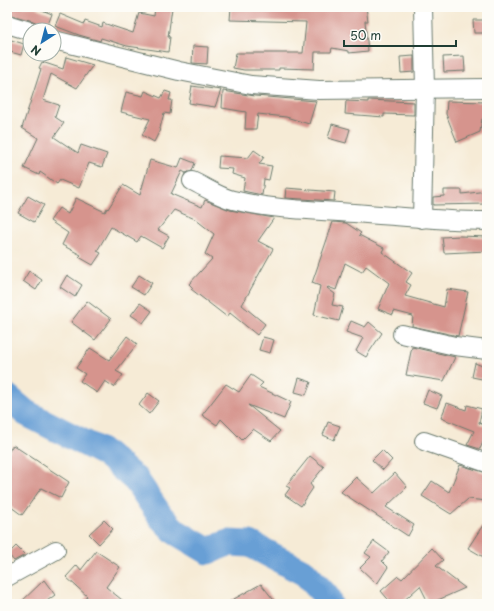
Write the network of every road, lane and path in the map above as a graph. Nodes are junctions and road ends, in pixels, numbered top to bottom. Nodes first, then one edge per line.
1 (424, 7) edge
2 (7, 24) edge
3 (22, 29) edge
4 (62, 42) edge
5 (425, 88) junction
6 (487, 88) edge
7 (192, 181) dead end
8 (422, 219) junction
9 (487, 221) edge
10 (402, 334) dead end
11 (487, 350) edge
12 (424, 441) dead end
13 (487, 463) edge
14 (56, 550) dead end
15 (7, 577) edge

1 - 5 street
2 - 3 street
4 - 5 street
5 - 6 street
5 - 8 street
7 - 8 street
8 - 9 street
10 - 11 street
12 - 13 street
14 - 15 street

